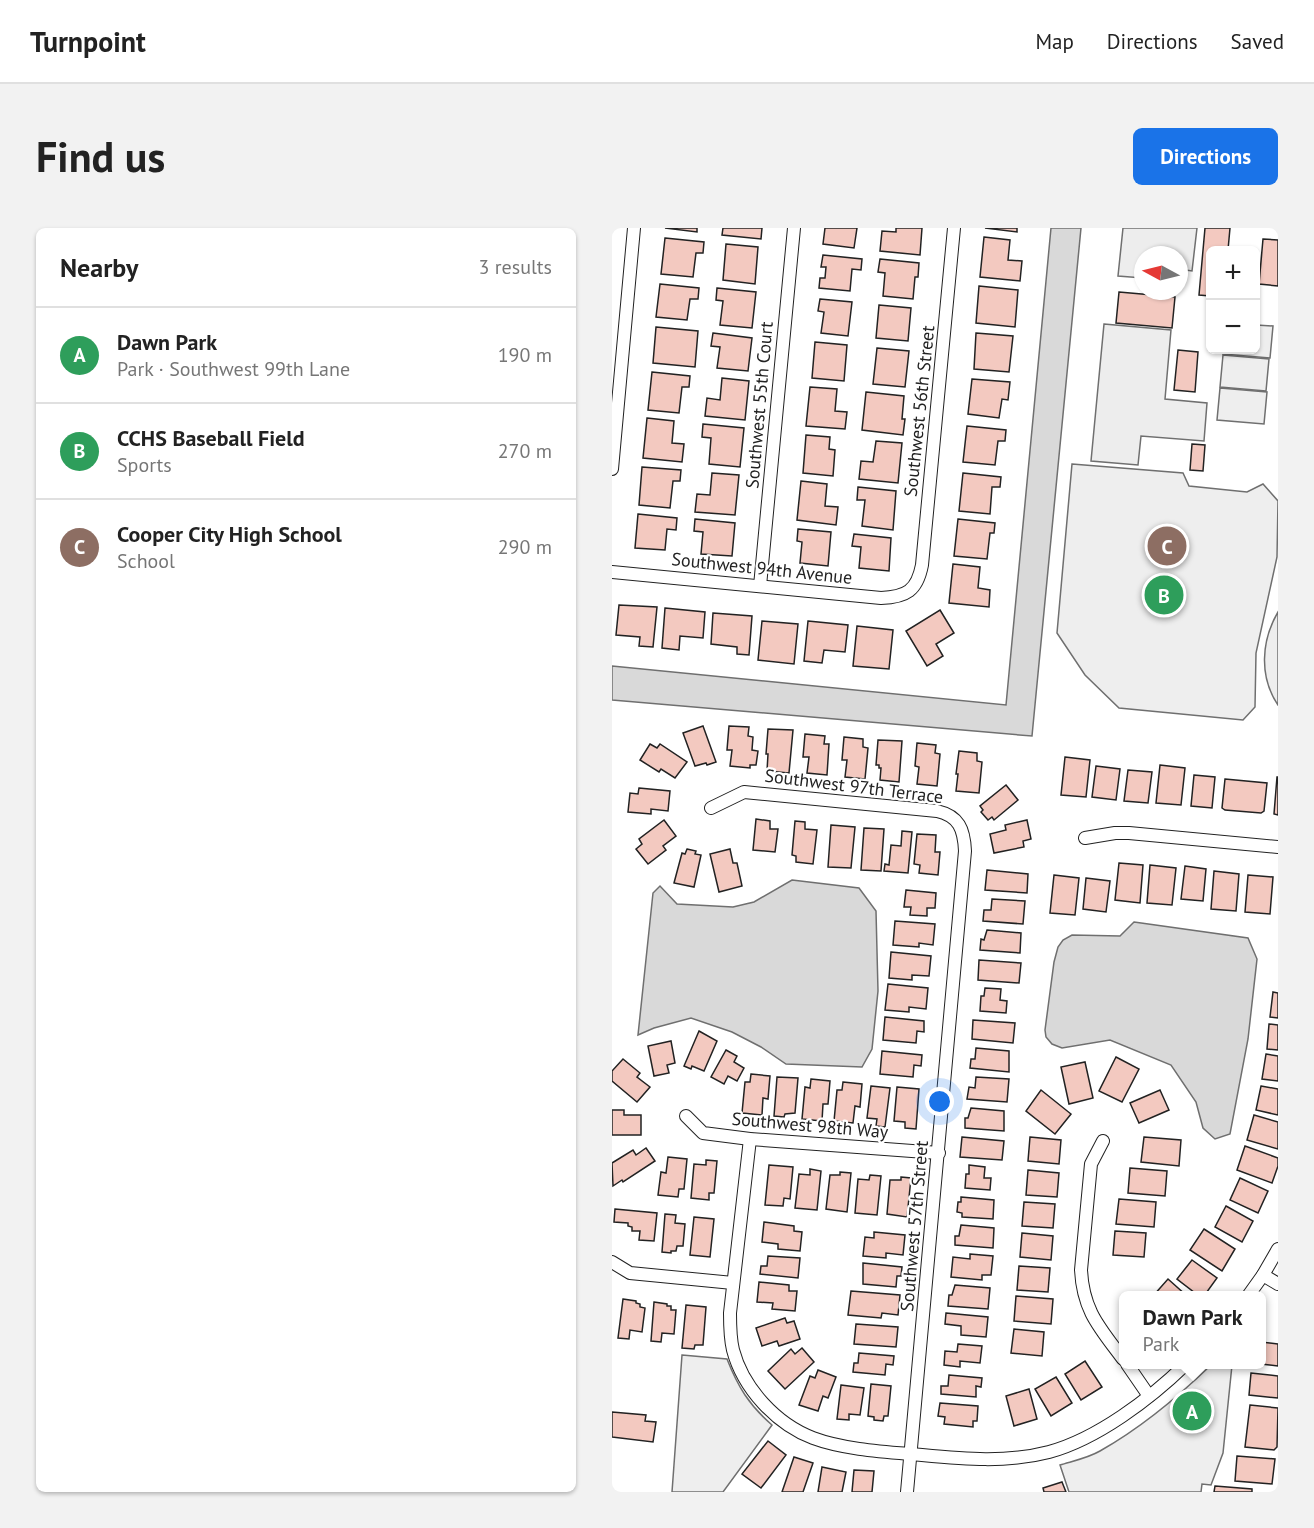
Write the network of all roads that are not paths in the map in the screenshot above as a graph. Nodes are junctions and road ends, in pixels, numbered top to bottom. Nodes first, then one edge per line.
1 (634, 228) edge
2 (794, 228) edge
3 (954, 228) edge
4 (612, 468) edge
5 (612, 572) edge
6 (760, 586) junction
7 (908, 592) joint
8 (711, 808) dead end
9 (958, 822) joint
10 (1085, 838) dead end
11 (1278, 847) edge
12 (686, 1116) dead end
13 (750, 1139) junction
14 (1103, 1141) dead end
15 (939, 1153) junction
16 (1278, 1249) edge
17 (612, 1262) edge
18 (1263, 1275) junction
19 (733, 1283) junction
20 (1278, 1284) edge
21 (1252, 1291) edge
22 (1119, 1353) edge
23 (1130, 1369) edge
24 (1181, 1369) edge
25 (1149, 1396) junction
26 (910, 1454) junction
27 (907, 1492) edge

1 - 4 street
2 - 6 street, Southwest 55th Court
3 - 7 street, Southwest 56th Street
5 - 6 street, Southwest 94th Avenue
6 - 7 street, Southwest 94th Avenue
8 - 9 street, Southwest 97th Terrace
9 - 15 street, Southwest 57th Street
10 - 11 street
12 - 13 street, Southwest 98th Way
13 - 15 street, Southwest 98th Way
13 - 19 street
14 - 22 street
15 - 26 street, Southwest 57th Street
16 - 18 street
17 - 19 street
18 - 20 street
18 - 21 street
19 - 26 street
23 - 25 street
24 - 25 street
25 - 26 street
26 - 27 street, Southwest 57th Street

